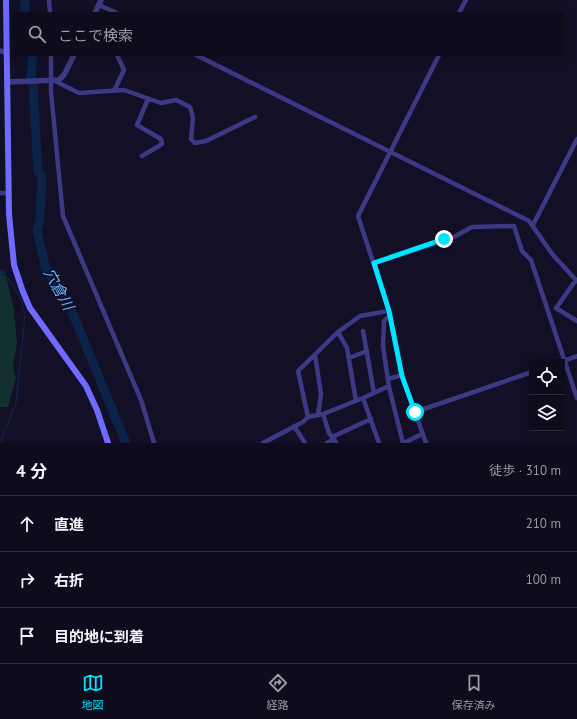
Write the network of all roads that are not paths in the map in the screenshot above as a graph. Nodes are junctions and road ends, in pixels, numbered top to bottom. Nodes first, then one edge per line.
1 (6, 0) edge
2 (49, 0) edge
3 (466, 0) edge
4 (100, 2) edge
5 (50, 12) edge
6 (95, 12) edge
7 (115, 12) edge
8 (460, 12) edge
9 (3, 51) edge
10 (51, 56) edge
11 (74, 56) edge
12 (117, 56) edge
13 (198, 56) edge
14 (438, 56) edge
15 (52, 81) junction
16 (10, 82) junction
17 (114, 91) junction
18 (148, 99) junction
19 (255, 117) dead end
20 (577, 139) edge
21 (390, 152) junction
22 (142, 156) dead end
23 (0, 193) edge
24 (9, 193) junction
25 (533, 225) junction
26 (374, 263) junction
27 (576, 280) edge
28 (556, 308) junction
29 (390, 313) junction
30 (548, 313) junction
31 (577, 320) edge
32 (363, 331) dead end
33 (338, 332) junction
34 (367, 351) junction
35 (315, 355) junction
36 (577, 356) edge
37 (349, 358) junction
38 (561, 359) edge
39 (565, 360) edge
40 (565, 368) edge
41 (529, 373) edge
42 (402, 375) junction
43 (388, 379) junction
44 (389, 386) junction
45 (374, 393) junction
46 (364, 398) junction
47 (577, 398) edge
48 (356, 401) junction
49 (415, 412) junction
50 (321, 415) junction
51 (308, 416) junction
52 (371, 419) junction
53 (294, 426) junction
54 (422, 434) junction
55 (334, 440) edge
56 (108, 443) edge
57 (154, 443) edge
58 (264, 443) edge
59 (304, 443) edge
60 (327, 443) edge
61 (379, 443) edge
62 (403, 443) edge
63 (426, 443) edge

1 - 9 main road
2 - 5 street
3 - 8 street
4 - 6 street
4 - 7 street
9 - 16 main road
10 - 15 street
11 - 15 street
12 - 17 street
13 - 21 street
14 - 21 street
15 - 16 street
15 - 17 street
15 - 57 street
16 - 24 main road
17 - 18 street
18 - 19 street
18 - 22 street
20 - 25 street
21 - 25 street
21 - 26 street
23 - 24 street
24 - 56 main road
25 - 27 street
26 - 29 street
26 - 30 street
27 - 28 street
28 - 30 street
28 - 31 street
29 - 33 street
29 - 42 street
29 - 43 street
30 - 38 street
32 - 34 street
33 - 35 street
33 - 37 street
34 - 37 street
34 - 45 street
35 - 50 street
35 - 51 street
36 - 39 street
37 - 48 street
40 - 47 street
41 - 49 street
42 - 43 street
42 - 49 street
43 - 44 street
44 - 45 street
44 - 62 street
45 - 46 street
46 - 48 street
46 - 52 street
48 - 50 street
49 - 54 street
50 - 51 street
50 - 55 street
51 - 53 street
52 - 55 street
52 - 61 street
53 - 58 street
53 - 59 street
54 - 62 street
54 - 63 street
55 - 60 street

